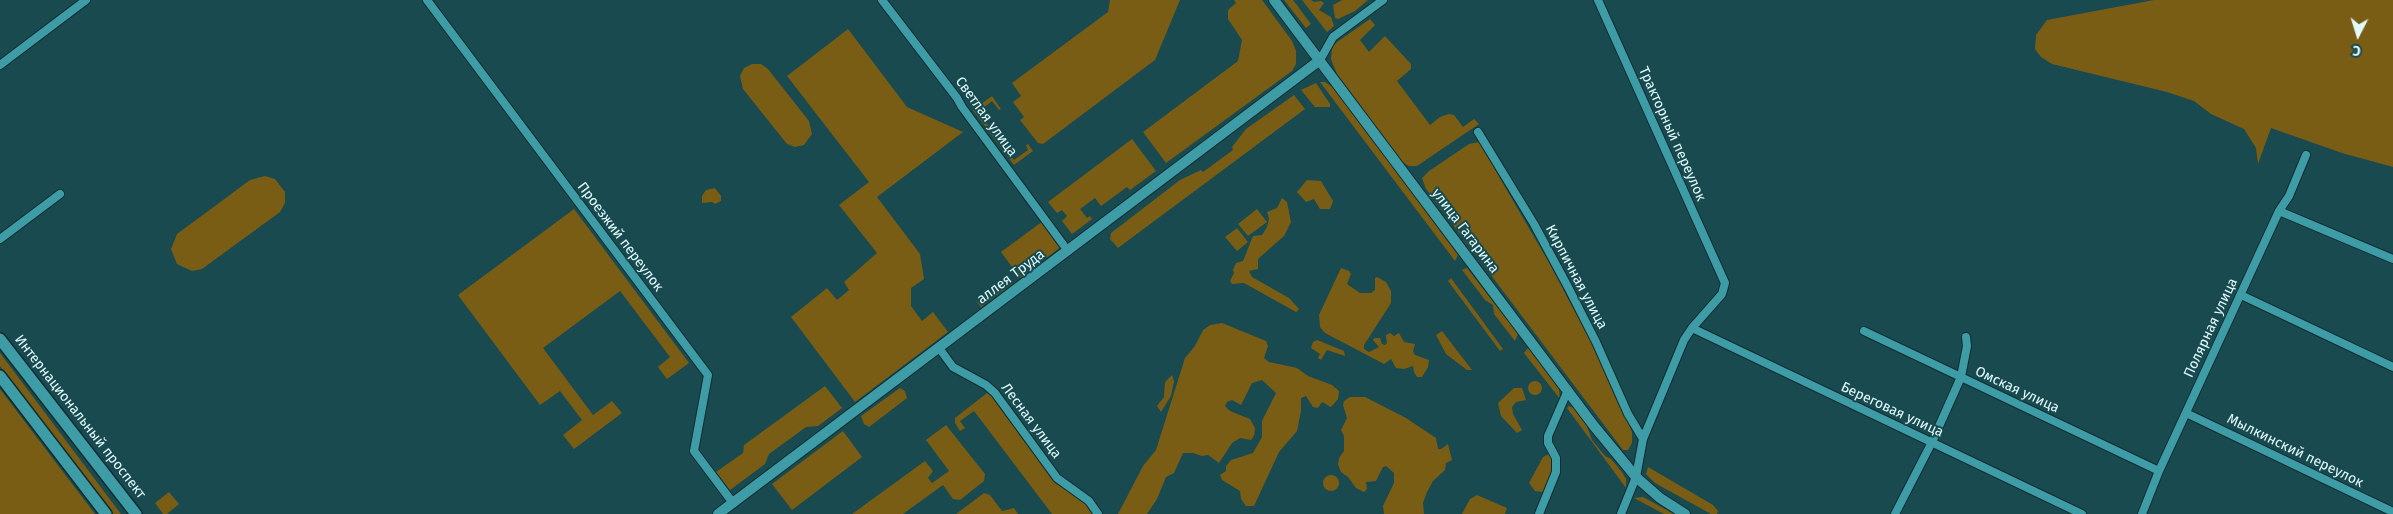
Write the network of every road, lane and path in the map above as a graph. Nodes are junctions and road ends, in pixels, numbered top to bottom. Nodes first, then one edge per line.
1 (86, 0) edge
2 (427, 0) edge
3 (882, 0) edge
4 (1274, 0) edge
5 (1383, 0) edge
6 (1598, 0) edge
7 (1320, 60) junction
8 (0, 65) edge
9 (1478, 132) dead end
10 (2306, 155) dead end
11 (60, 194) dead end
12 (2279, 211) junction
13 (0, 239) edge
14 (1068, 251) junction
15 (2393, 259) edge
16 (2240, 294) junction
17 (1692, 328) junction
18 (1864, 331) dead end
19 (1966, 337) dead end
20 (0, 339) edge
21 (939, 348) junction
22 (2393, 367) edge
23 (0, 376) edge
24 (1961, 377) junction
25 (1568, 390) junction
26 (2186, 413) junction
27 (1643, 439) junction
28 (1932, 442) junction
29 (2159, 471) junction
30 (1636, 477) junction
31 (733, 503) junction
32 (2393, 512) edge
33 (106, 514) edge
34 (136, 514) edge
35 (718, 514) edge
36 (1098, 514) edge
37 (1539, 514) edge
38 (1621, 514) edge
39 (1685, 514) edge
40 (1895, 514) edge
41 (2082, 514) edge
42 (2142, 514) edge

1 - 8 street
2 - 31 street, Проезжий переулок
3 - 14 street, Светлая улица
4 - 7 street, улица Гагарина
5 - 7 street
6 - 17 street, Тракторный переулок
7 - 14 street, аллея Труда
7 - 25 street, улица Гагарина
9 - 27 street, Кирпичная улица
10 - 12 street, Полярная улица
11 - 13 street
12 - 15 street
12 - 16 street, Полярная улица
14 - 21 street, аллея Труда
16 - 22 street
16 - 26 street, Полярная улица
17 - 27 street
17 - 28 street, Береговая улица
18 - 24 street, Омская улица
19 - 24 street
20 - 34 main road, Интернациональный проспект
21 - 31 street, аллея Труда
21 - 36 street, Лесная улица
23 - 33 main road
24 - 28 street
24 - 29 street, Омская улица
25 - 30 street, улица Гагарина
25 - 37 street
26 - 29 street, Полярная улица
26 - 32 street, Мылкинский переулок
27 - 30 street
28 - 40 street
28 - 41 street, Береговая улица
29 - 42 street, Полярная улица
30 - 38 street
30 - 39 street
31 - 35 street, аллея Труда

